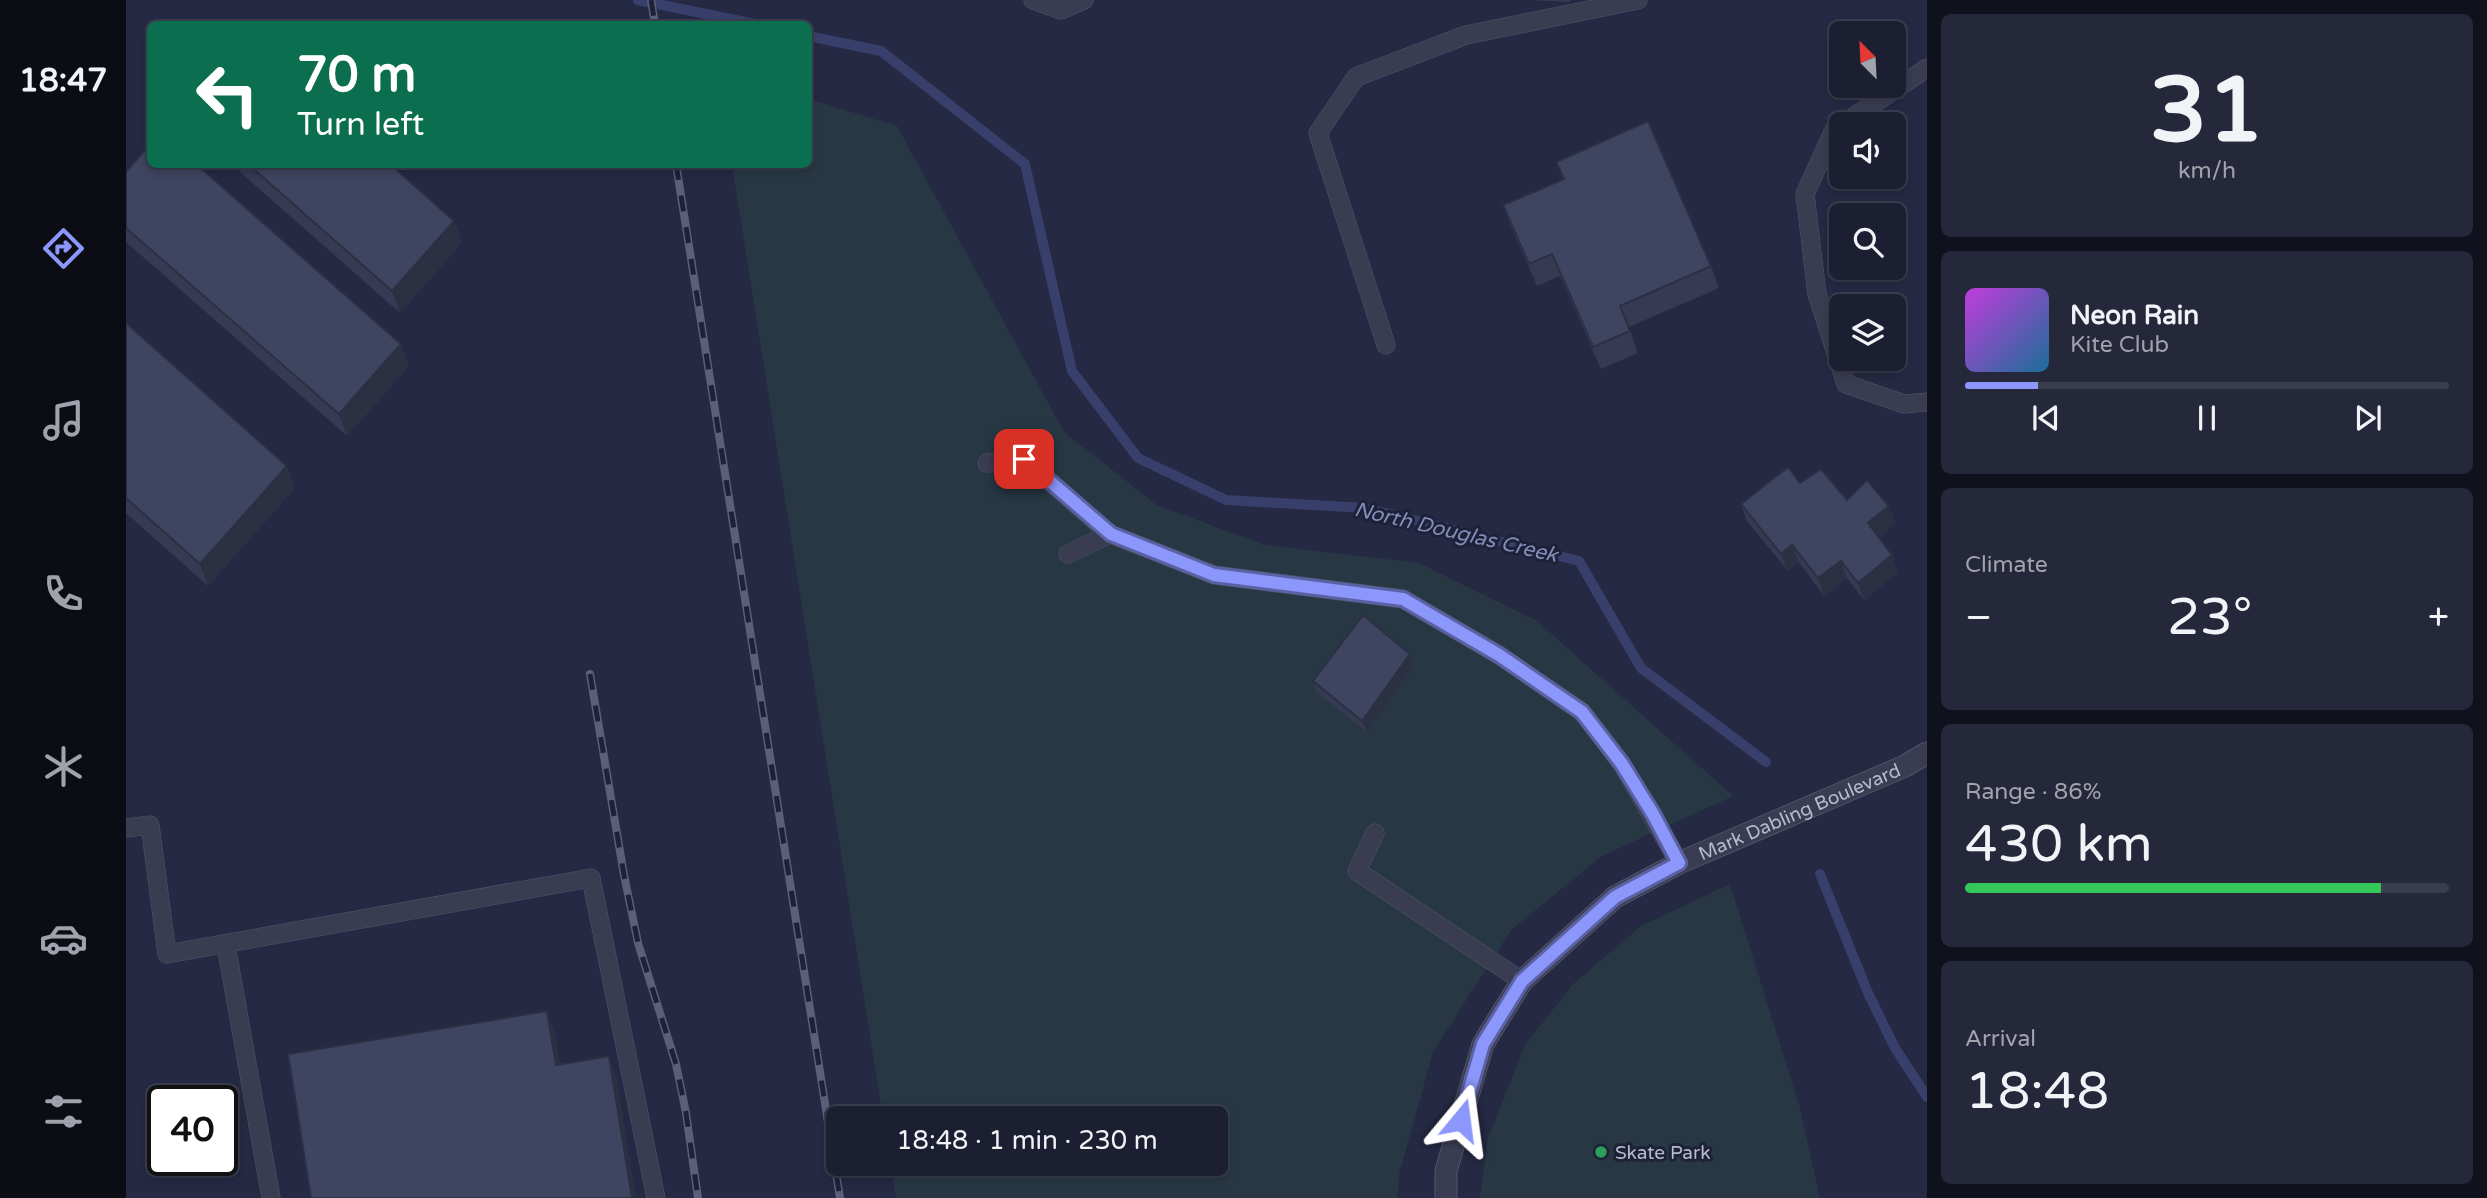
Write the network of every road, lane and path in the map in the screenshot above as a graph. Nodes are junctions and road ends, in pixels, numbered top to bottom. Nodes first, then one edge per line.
1 (1033, 0) edge
2 (1084, 0) edge
3 (1638, 0) edge
4 (1927, 68) edge
5 (1861, 112) edge
6 (1829, 141) edge
7 (1385, 345) dead end
8 (1927, 402) edge
9 (987, 463) dead end
10 (1111, 534) junction
11 (1068, 554) dead end
12 (1927, 753) edge
13 (126, 828) edge
14 (1375, 833) dead end
15 (1679, 863) junction
16 (226, 944) junction
17 (1522, 981) junction
18 (271, 1198) edge
19 (656, 1198) edge
20 (1446, 1198) edge

1 - 2 lane
3 - 7 lane
4 - 5 lane
6 - 8 lane
9 - 10 lane
10 - 11 lane
10 - 15 lane
12 - 15 street, Mark Dabling Boulevard
13 - 16 lane
14 - 17 lane
15 - 17 street, Mark Dabling Boulevard
16 - 18 lane
16 - 19 lane
17 - 20 street, Mark Dabling Boulevard

